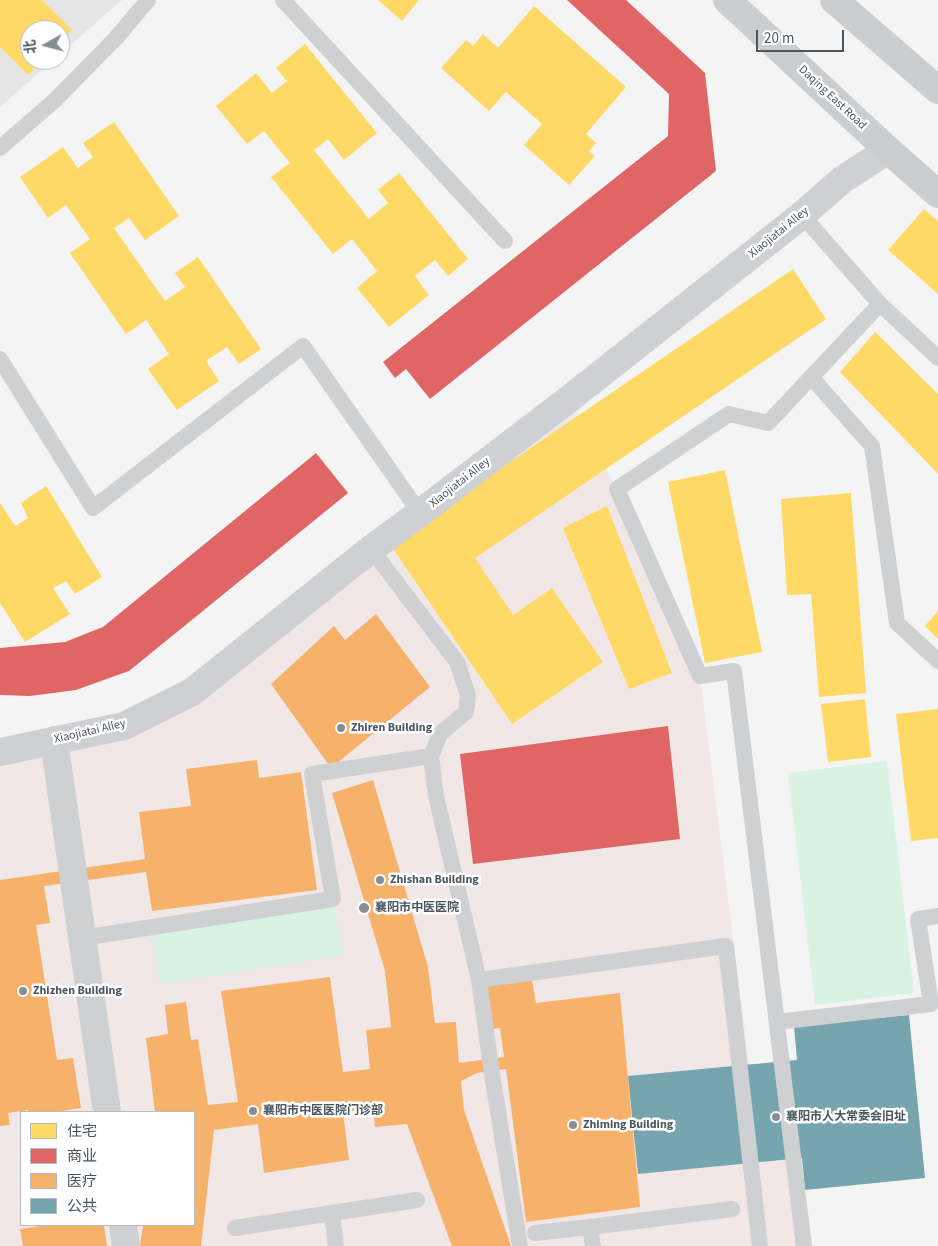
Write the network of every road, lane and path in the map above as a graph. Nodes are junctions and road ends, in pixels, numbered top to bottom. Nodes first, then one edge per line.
1 (148, 0) edge
2 (283, 0) edge
3 (727, 0) edge
4 (834, 0) edge
5 (938, 90) edge
6 (0, 148) edge
7 (888, 150) junction
8 (938, 194) edge
9 (802, 215) junction
10 (505, 241) dead end
11 (880, 304) junction
12 (938, 358) edge
13 (0, 359) edge
14 (811, 377) junction
15 (420, 513) junction
16 (371, 549) junction
17 (938, 661) edge
18 (54, 740) junction
19 (0, 752) edge
20 (431, 756) junction
21 (938, 916) edge
22 (82, 938) junction
23 (479, 980) junction
24 (777, 1022) junction
25 (107, 1111) edge
26 (417, 1200) dead end
27 (732, 1209) dead end
28 (332, 1213) junction
29 (123, 1226) edge
30 (590, 1227) junction
31 (235, 1228) dead end
32 (535, 1233) dead end
33 (126, 1246) edge
34 (336, 1246) edge
35 (520, 1246) edge
36 (592, 1246) edge
37 (760, 1246) edge
38 (804, 1246) edge

1 - 6 lane
2 - 10 lane
3 - 7 main road, Daqing East Road
4 - 5 main road
7 - 8 main road, Daqing East Road
7 - 9 street, Xiaojiatai Alley
9 - 11 lane
9 - 15 street, Xiaojiatai Alley
11 - 12 lane
11 - 14 lane
13 - 15 lane
14 - 17 lane
14 - 24 lane
15 - 16 street, Xiaojiatai Alley
16 - 18 street, Xiaojiatai Alley
16 - 20 lane
18 - 19 street, Xiaojiatai Alley
18 - 22 street
20 - 22 lane
20 - 23 lane
21 - 24 lane
22 - 25 street
23 - 35 lane
23 - 37 lane
24 - 38 lane
26 - 28 lane
27 - 30 lane
28 - 31 lane
28 - 34 lane
29 - 33 street
30 - 32 lane
30 - 36 lane

